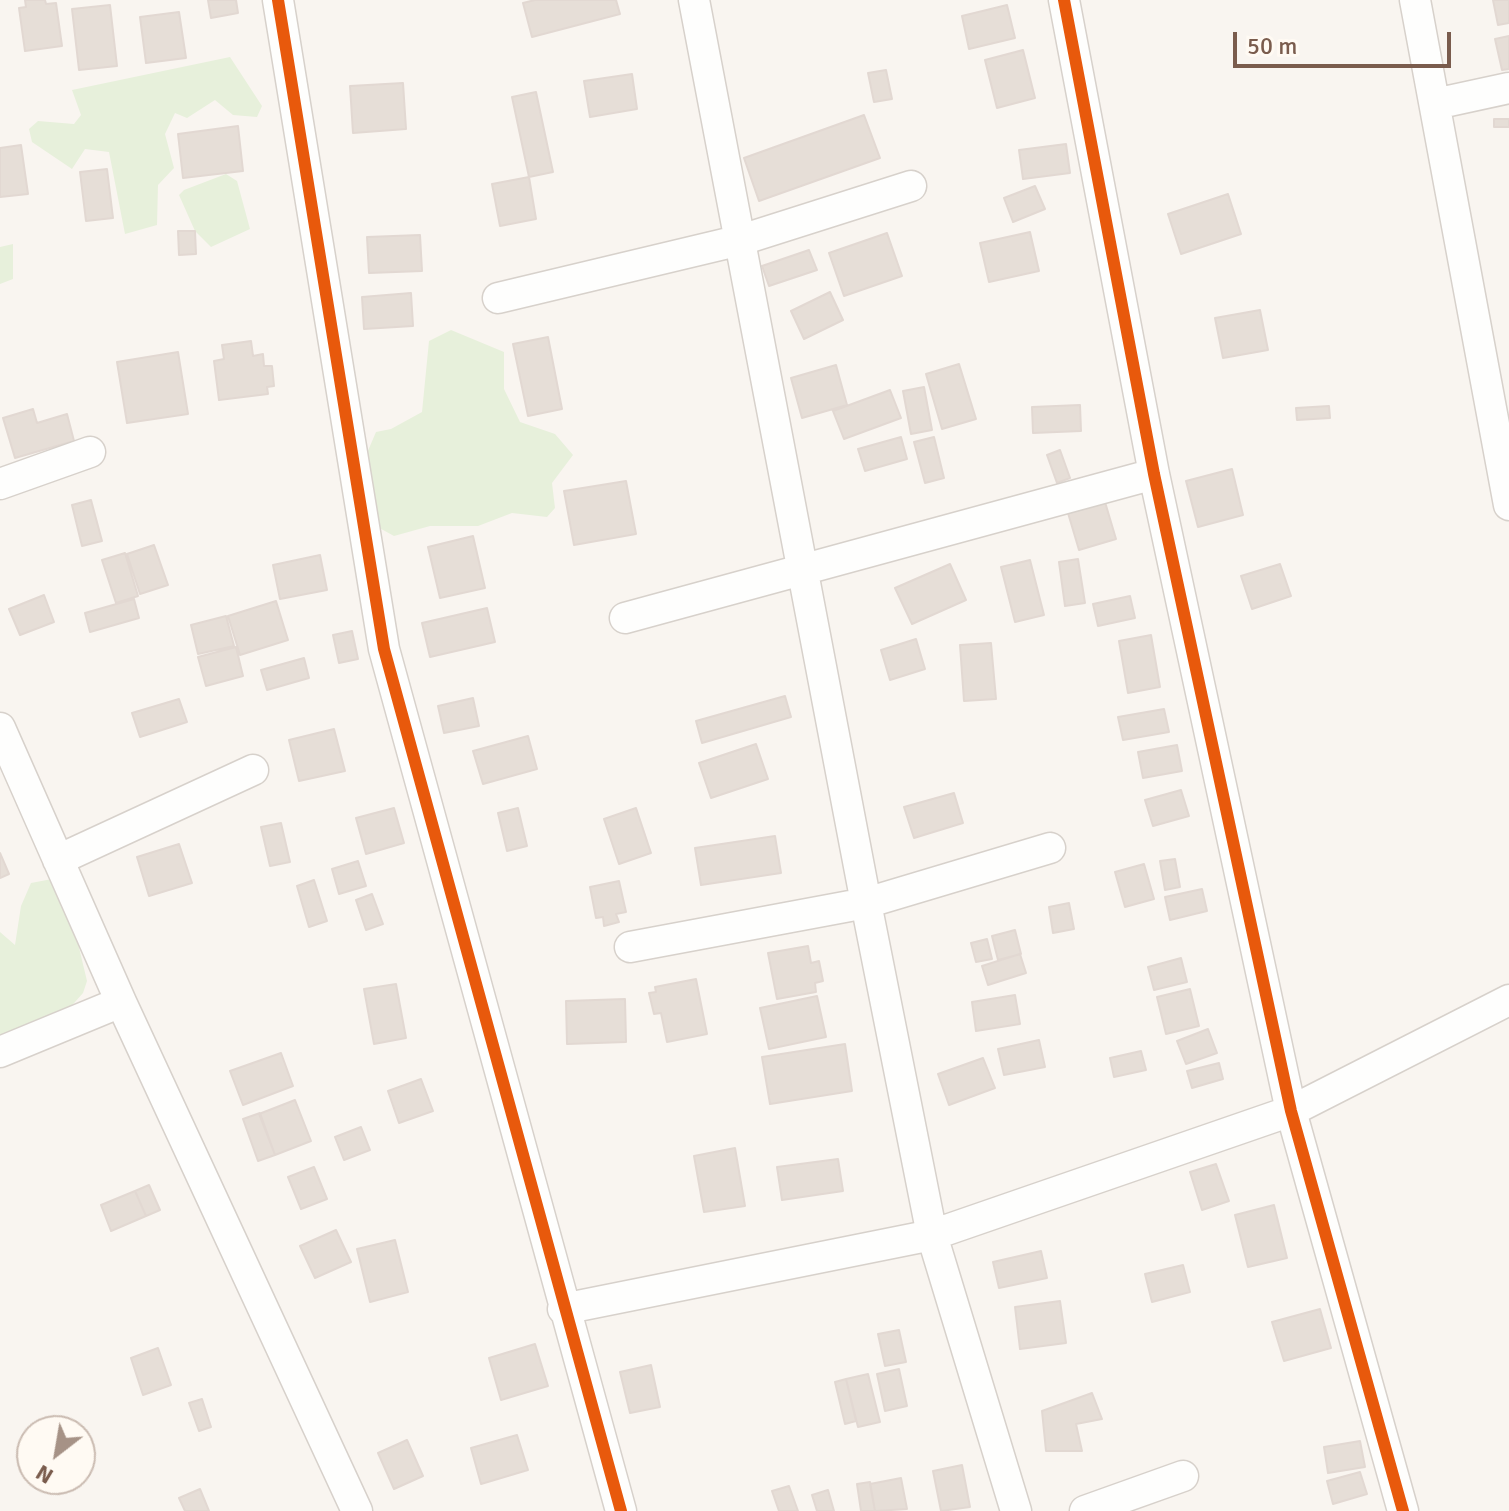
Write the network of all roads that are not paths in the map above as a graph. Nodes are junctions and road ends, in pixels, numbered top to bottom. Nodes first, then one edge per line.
1 (278, 0) edge
2 (694, 0) edge
3 (1064, 0) edge
4 (1415, 0) edge
5 (1509, 88) edge
6 (1435, 104) junction
7 (911, 186) dead end
8 (741, 240) junction
9 (498, 298) dead end
10 (90, 452) dead end
11 (1154, 474) junction
12 (0, 484) edge
13 (1509, 505) edge
14 (804, 571) junction
15 (625, 618) dead end
16 (0, 728) edge
17 (253, 770) dead end
18 (1050, 848) dead end
19 (58, 860) junction
20 (866, 903) junction
21 (630, 947) dead end
22 (1509, 1000) edge
23 (121, 1002) junction
24 (0, 1052) edge
25 (1291, 1111) junction
26 (932, 1235) junction
27 (563, 1309) junction
28 (1183, 1476) dead end
29 (357, 1511) edge
30 (621, 1511) edge
31 (1016, 1511) edge
32 (1085, 1511) edge
33 (1403, 1511) edge

1 - 27 street
2 - 8 street
3 - 11 street
4 - 6 street
5 - 6 street
6 - 13 street
7 - 8 street
8 - 9 street
8 - 14 street
10 - 12 street
11 - 14 street
11 - 25 street
14 - 15 street
14 - 20 street
16 - 19 street
17 - 19 street
18 - 20 street
19 - 23 street
20 - 21 street
20 - 26 street
22 - 25 street
23 - 24 street
23 - 29 street
25 - 26 street
25 - 33 street
26 - 27 street
26 - 31 street
27 - 30 street
28 - 32 street

